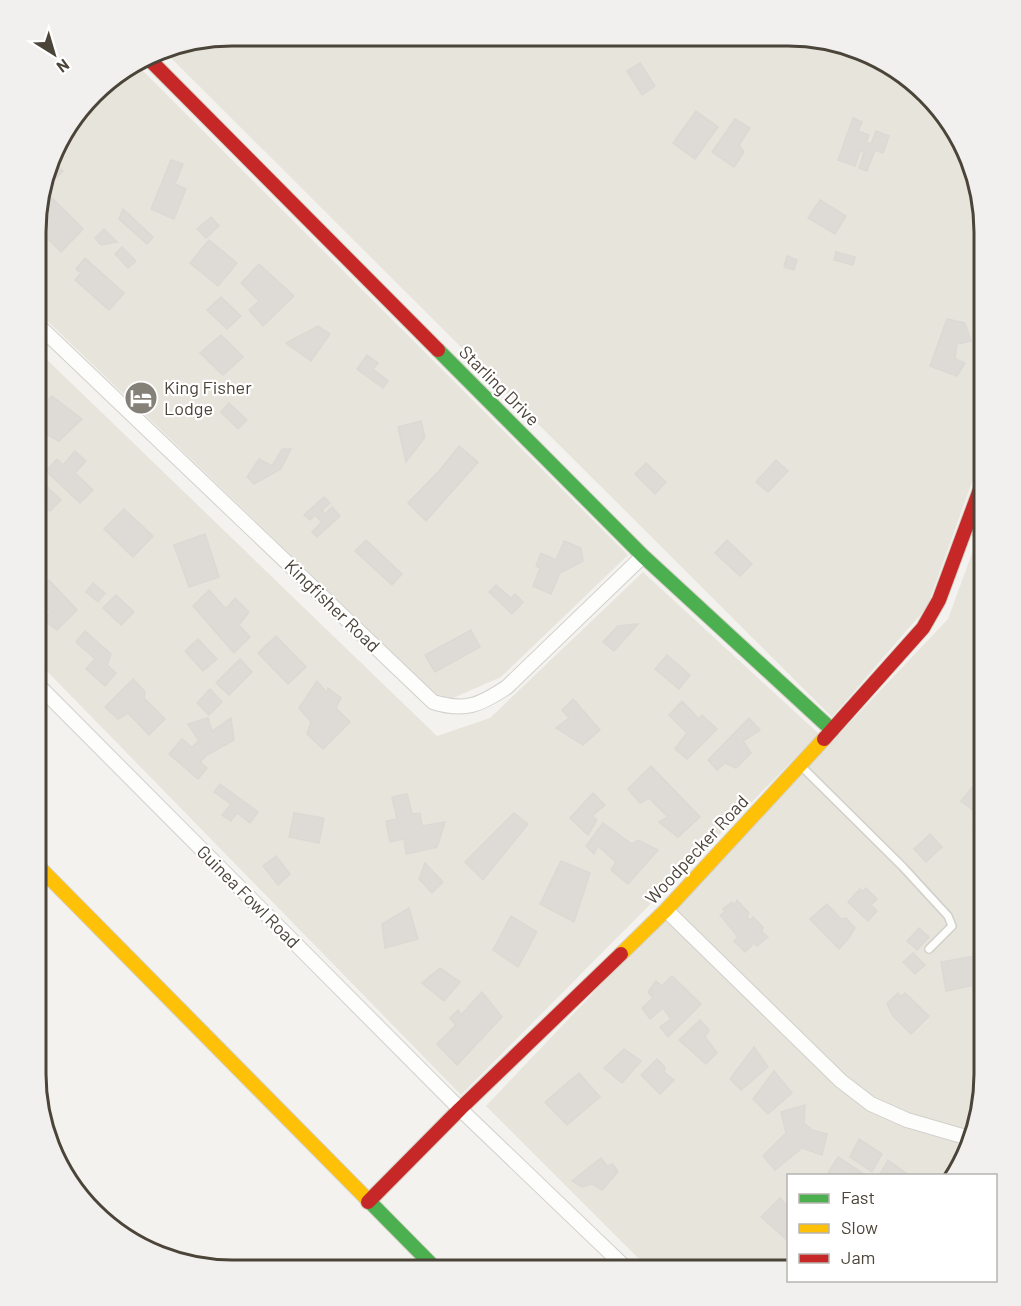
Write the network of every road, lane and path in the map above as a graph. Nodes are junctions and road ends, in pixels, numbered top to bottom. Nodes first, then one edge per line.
1 (154, 64) edge
2 (47, 333) edge
3 (974, 506) edge
4 (643, 556) junction
5 (47, 694) edge
6 (832, 730) junction
7 (800, 765) junction
8 (47, 875) edge
9 (666, 910) junction
10 (929, 949) dead end
11 (460, 1109) junction
12 (964, 1137) edge
13 (368, 1202) junction
14 (426, 1259) edge
15 (617, 1259) edge

1 - 4 street, Starling Drive
2 - 4 street, Kingfisher Road
3 - 6 street, Woodpecker Road
4 - 6 street, Starling Drive
5 - 11 street, Guinea Fowl Road
6 - 7 street, Woodpecker Road
7 - 9 street, Woodpecker Road
7 - 10 lane
8 - 13 street
9 - 11 street, Woodpecker Road
9 - 12 street
11 - 13 street, Woodpecker Road
11 - 15 street, Guinea Fowl Road
13 - 14 street

